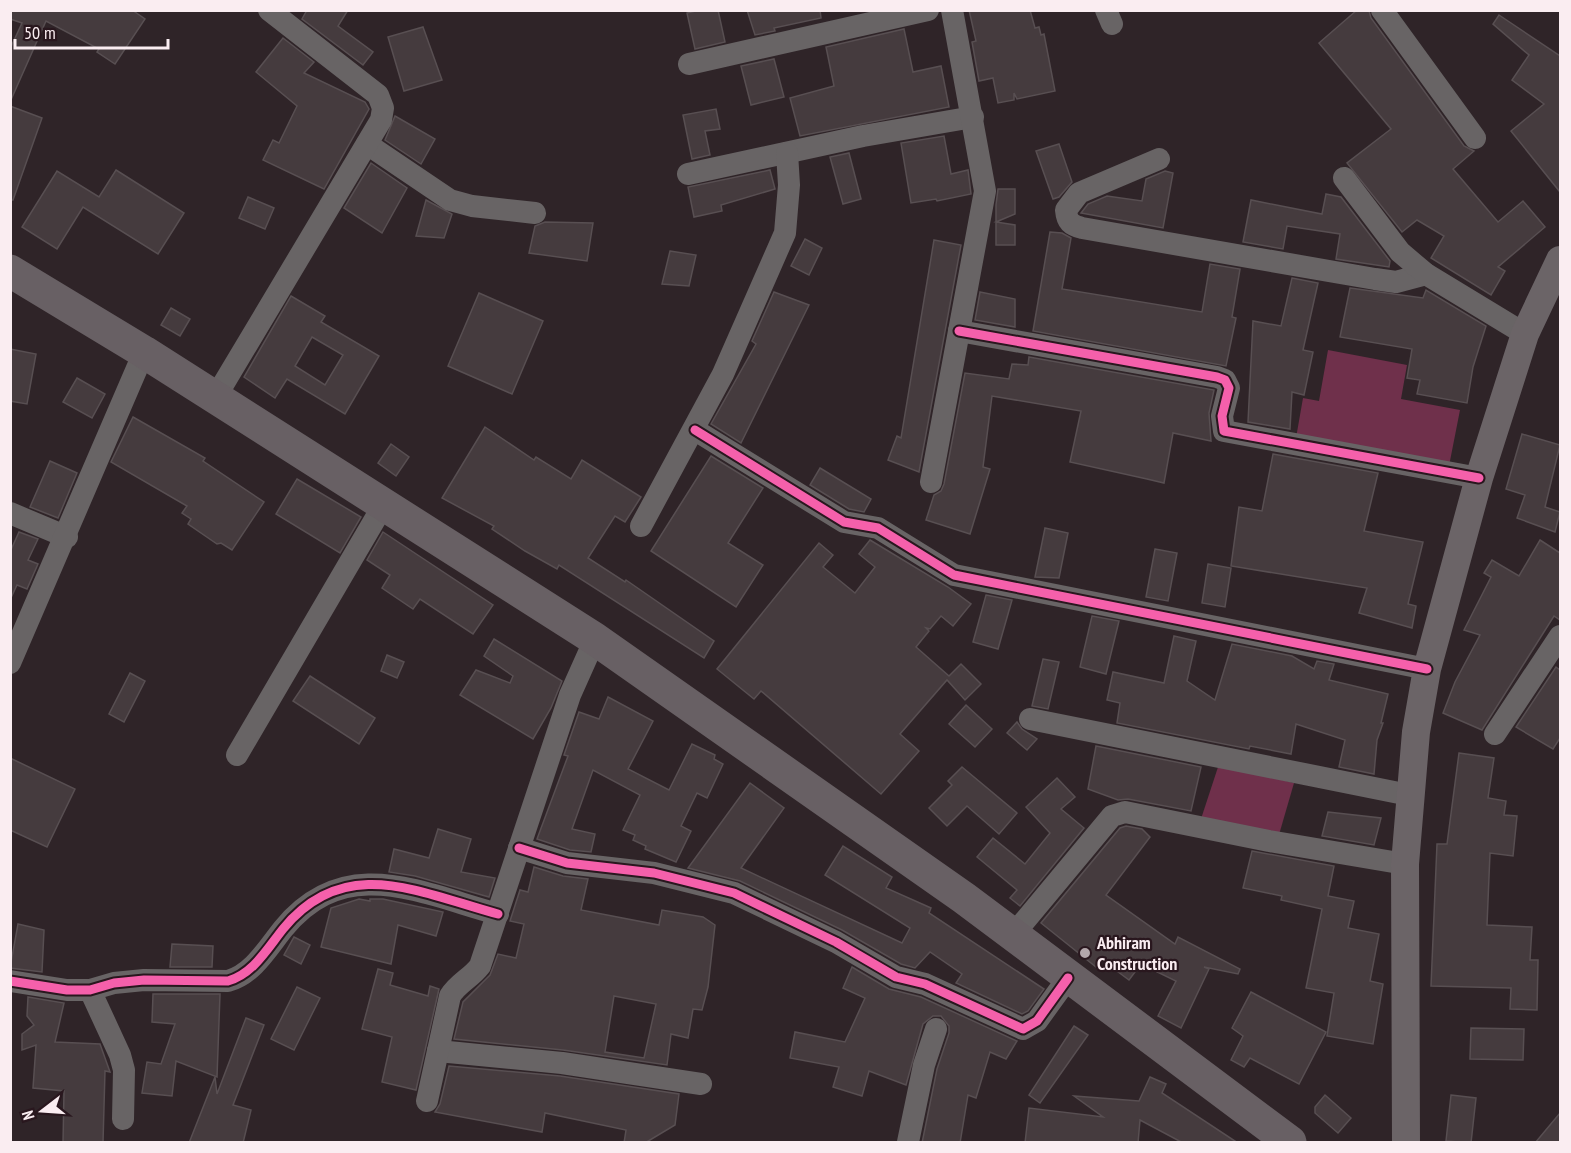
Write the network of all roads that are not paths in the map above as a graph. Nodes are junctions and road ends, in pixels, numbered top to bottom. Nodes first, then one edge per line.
1 (269, 10) edge
2 (928, 10) edge
3 (952, 10) edge
4 (1382, 10) edge
5 (689, 64) dead end
6 (973, 117) junction
7 (1475, 138) dead end
8 (367, 144) junction
9 (787, 153) junction
10 (1159, 159) dead end
11 (688, 174) dead end
12 (1344, 178) dead end
13 (535, 213) dead end
14 (1559, 265) edge
15 (10, 271) edge
16 (1426, 274) junction
17 (960, 331) junction
18 (1525, 334) junction
19 (144, 352) junction
20 (215, 398) junction
21 (695, 430) junction
22 (1479, 478) junction
23 (931, 482) dead end
24 (384, 504) junction
25 (10, 513) edge
26 (641, 525) dead end
27 (67, 537) junction
28 (1560, 636) edge
29 (595, 639) junction
30 (10, 663) edge
31 (1427, 669) junction
32 (1030, 719) dead end
33 (1495, 734) dead end
34 (237, 755) dead end
35 (1409, 795) junction
36 (519, 849) junction
37 (1405, 864) junction
38 (498, 914) junction
39 (1013, 936) junction
40 (1068, 978) junction
41 (11, 984) edge
42 (90, 990) junction
43 (936, 1029) dead end
44 (438, 1051) junction
45 (701, 1084) dead end
46 (427, 1101) dead end
47 (123, 1119) dead end
48 (908, 1143) edge
49 (1290, 1143) edge
50 (1406, 1143) edge

1 - 8 street
2 - 5 street
3 - 6 street
4 - 7 street
6 - 9 street
6 - 17 street
8 - 13 street
8 - 20 street
9 - 11 street
9 - 21 street
10 - 16 street
12 - 16 street
14 - 18 main road
15 - 19 highway
16 - 18 street
17 - 22 street
17 - 23 street
18 - 22 main road
19 - 20 highway
19 - 27 street
20 - 24 highway
21 - 26 street
21 - 31 street
22 - 31 main road
24 - 29 highway
24 - 34 street
25 - 27 street
27 - 30 street
28 - 33 street
29 - 36 street
29 - 39 highway
31 - 35 main road
32 - 35 street
35 - 37 main road
36 - 38 street
36 - 40 street
37 - 39 street
37 - 50 main road
38 - 42 street
38 - 44 street
39 - 40 highway
40 - 49 highway
41 - 42 street
42 - 47 street
43 - 48 street
44 - 45 street
44 - 46 street

